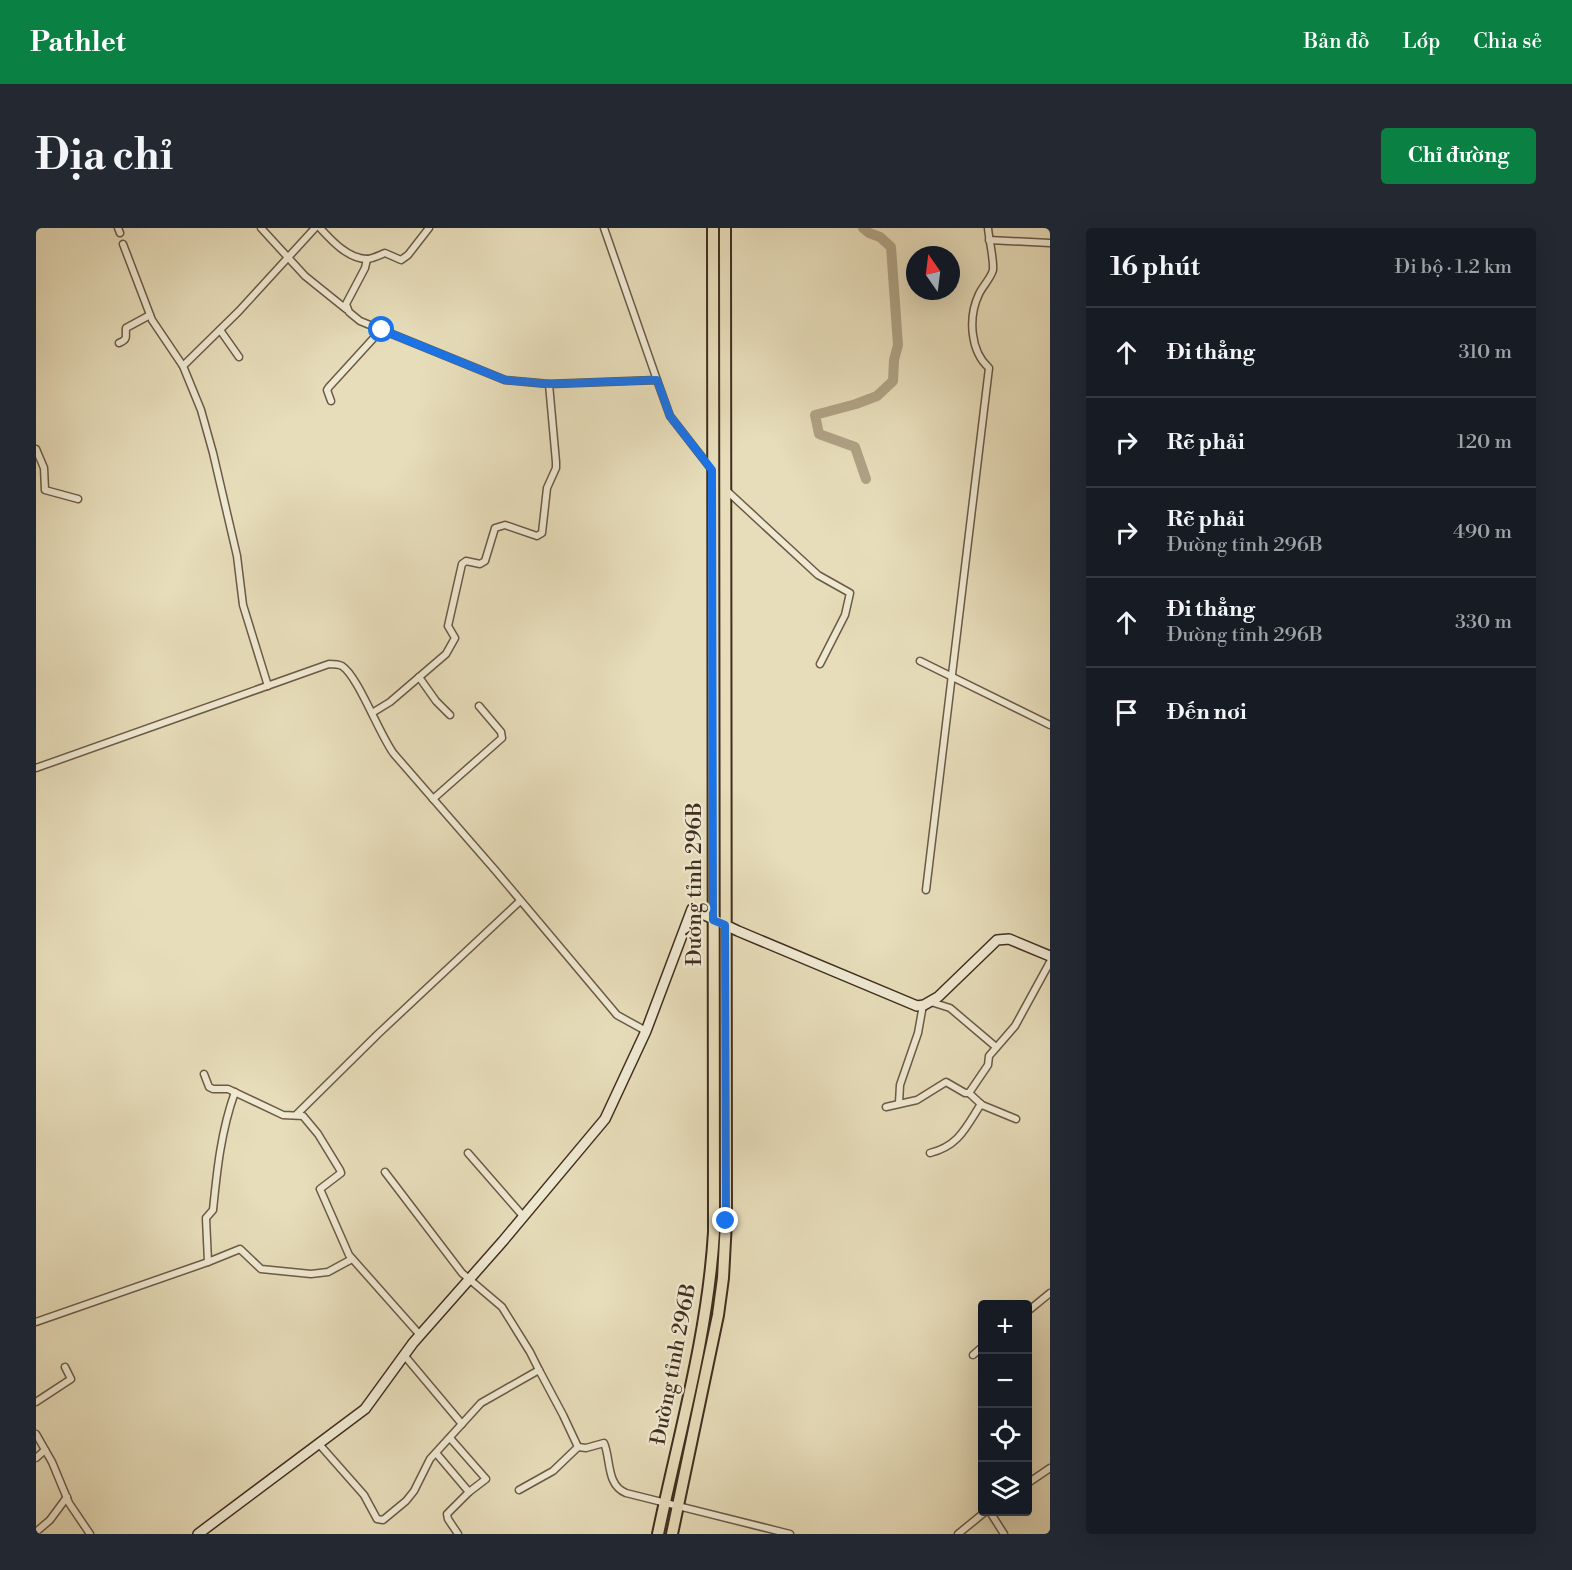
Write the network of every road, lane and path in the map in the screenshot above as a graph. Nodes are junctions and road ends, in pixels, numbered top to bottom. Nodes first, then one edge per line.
1 (261, 228) edge
2 (317, 228) edge
3 (429, 228) edge
4 (604, 228) edge
5 (713, 228) edge
6 (725, 228) edge
7 (988, 228) edge
8 (989, 240) junction
9 (1050, 243) edge
10 (123, 244) dead end
11 (290, 258) junction
12 (367, 259) junction
13 (346, 309) junction
14 (150, 315) junction
15 (220, 330) junction
16 (381, 330) junction
17 (119, 343) dead end
18 (239, 357) dead end
19 (183, 366) junction
20 (657, 380) junction
21 (549, 384) junction
22 (331, 401) dead end
23 (36, 451) edge
24 (712, 470) junction
25 (726, 490) junction
26 (78, 499) dead end
27 (920, 661) dead end
28 (820, 664) dead end
29 (952, 675) junction
30 (419, 677) junction
31 (268, 686) junction
32 (479, 706) dead end
33 (372, 713) junction
34 (450, 715) dead end
35 (1050, 724) edge
36 (36, 768) edge
37 (433, 800) junction
38 (926, 890) dead end
39 (520, 901) junction
40 (713, 920) junction
41 (725, 925) junction
42 (1050, 956) edge
43 (1050, 962) edge
44 (927, 1004) junction
45 (646, 1031) junction
46 (996, 1047) junction
47 (204, 1074) dead end
48 (235, 1092) junction
49 (969, 1093) junction
50 (899, 1103) junction
51 (981, 1104) junction
52 (886, 1107) dead end
53 (297, 1114) junction
54 (1016, 1119) dead end
55 (468, 1153) dead end
56 (930, 1153) dead end
57 (385, 1172) dead end
58 (523, 1216) junction
59 (352, 1259) junction
60 (208, 1262) junction
61 (469, 1280) junction
62 (1050, 1293) edge
63 (1032, 1308) edge
64 (36, 1322) edge
65 (420, 1335) junction
66 (978, 1350) edge
67 (404, 1355) junction
68 (972, 1355) dead end
69 (65, 1367) dead end
70 (538, 1370) junction
71 (36, 1402) edge
72 (462, 1424) junction
73 (36, 1434) edge
74 (450, 1438) junction
75 (319, 1444) junction
76 (578, 1447) junction
77 (45, 1450) junction
78 (436, 1453) junction
79 (36, 1458) edge
80 (1050, 1468) edge
81 (1032, 1480) edge
82 (519, 1490) dead end
83 (469, 1492) junction
84 (67, 1497) junction
85 (664, 1502) junction
86 (679, 1506) junction
87 (982, 1516) edge
88 (991, 1516) edge
89 (36, 1532) edge
90 (90, 1534) edge
91 (198, 1534) edge
92 (459, 1534) edge
93 (658, 1534) edge
94 (672, 1534) edge
95 (790, 1534) edge
96 (958, 1534) edge
97 (1005, 1534) edge

1 - 11 street
2 - 11 street
2 - 12 street
3 - 12 street
4 - 20 street
5 - 24 main road, Đường tỉnh 296B
6 - 25 main road, Đường tỉnh 296B
7 - 8 street
8 - 9 street
8 - 29 street
10 - 14 street
11 - 13 street
11 - 15 street
12 - 13 street
13 - 16 street
14 - 17 street
14 - 19 street
15 - 18 street
15 - 19 street
16 - 21 street
16 - 22 street
19 - 31 street
20 - 21 street
20 - 24 street
21 - 30 street
23 - 26 street
24 - 40 main road, Đường tỉnh 296B
25 - 28 street
25 - 41 main road, Đường tỉnh 296B
27 - 29 street
29 - 35 street
29 - 38 street
30 - 33 street
30 - 34 street
31 - 33 street
31 - 36 street
32 - 37 street
33 - 37 street
37 - 39 street
39 - 45 street
39 - 53 street
40 - 41 street
40 - 45 street
40 - 85 main road, Đường tỉnh 296B
41 - 44 street
41 - 86 main road, Đường tỉnh 296B
42 - 44 street
43 - 46 street
44 - 46 street
44 - 50 street
45 - 58 street
46 - 49 street
47 - 48 street
48 - 53 street
48 - 60 street
49 - 50 street
49 - 51 street
50 - 52 street
51 - 54 street
51 - 56 street
53 - 59 street
55 - 58 street
57 - 61 street
58 - 61 street
59 - 60 street
59 - 65 street
60 - 64 street
61 - 65 street
61 - 70 street
62 - 63 street
65 - 67 street
66 - 68 street
67 - 72 street
67 - 75 street
69 - 71 street
70 - 72 street
70 - 76 street
72 - 74 street
73 - 77 street
74 - 78 street
74 - 83 street
75 - 78 street
75 - 91 street
76 - 82 street
76 - 85 street
77 - 79 street
77 - 84 street
78 - 83 street
80 - 81 street
83 - 92 street
84 - 89 street
84 - 90 street
85 - 86 street
85 - 93 main road, Đường tỉnh 296B
86 - 94 main road, Đường tỉnh 296B
86 - 95 street
87 - 96 street
88 - 97 street

